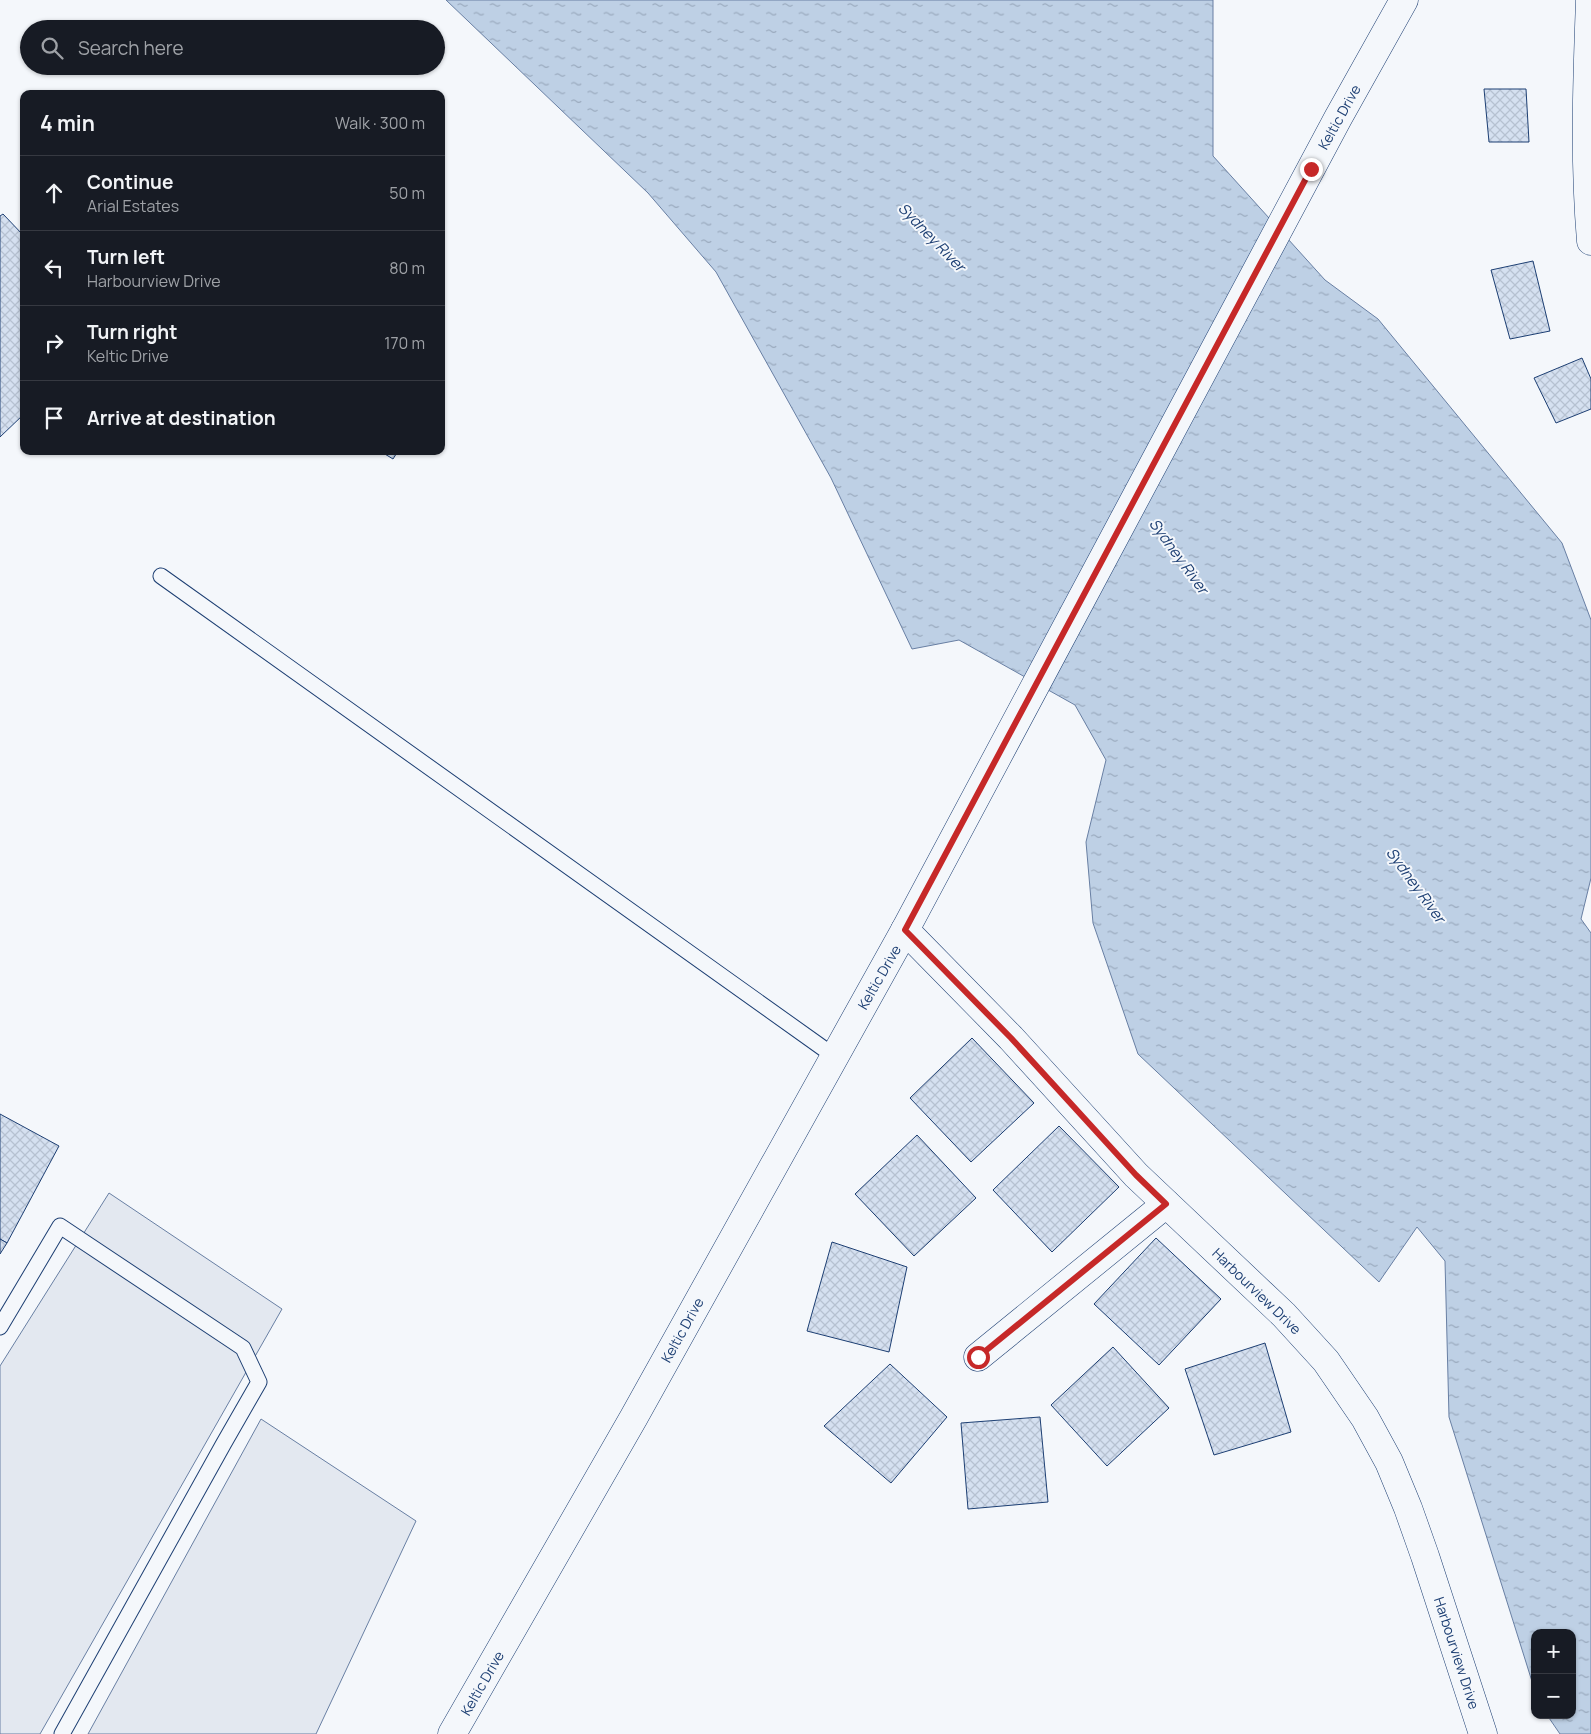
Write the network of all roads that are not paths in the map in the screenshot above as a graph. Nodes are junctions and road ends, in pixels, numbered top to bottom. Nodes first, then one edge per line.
1 (1590, 0) edge
2 (1404, 1) edge
3 (1591, 241) edge
4 (161, 576) dead end
5 (905, 930) junction
6 (834, 1056) junction
7 (1166, 1204) junction
8 (0, 1327) edge
9 (978, 1357) dead end
10 (62, 1734) edge
11 (452, 1734) edge
12 (1483, 1734) edge

1 - 3 main road
2 - 5 main road, Keltic Drive
4 - 6 lane
5 - 6 main road, Keltic Drive
5 - 7 main road, Harbourview Drive
6 - 11 main road, Keltic Drive
7 - 9 main road
7 - 12 main road, Harbourview Drive
8 - 10 lane

